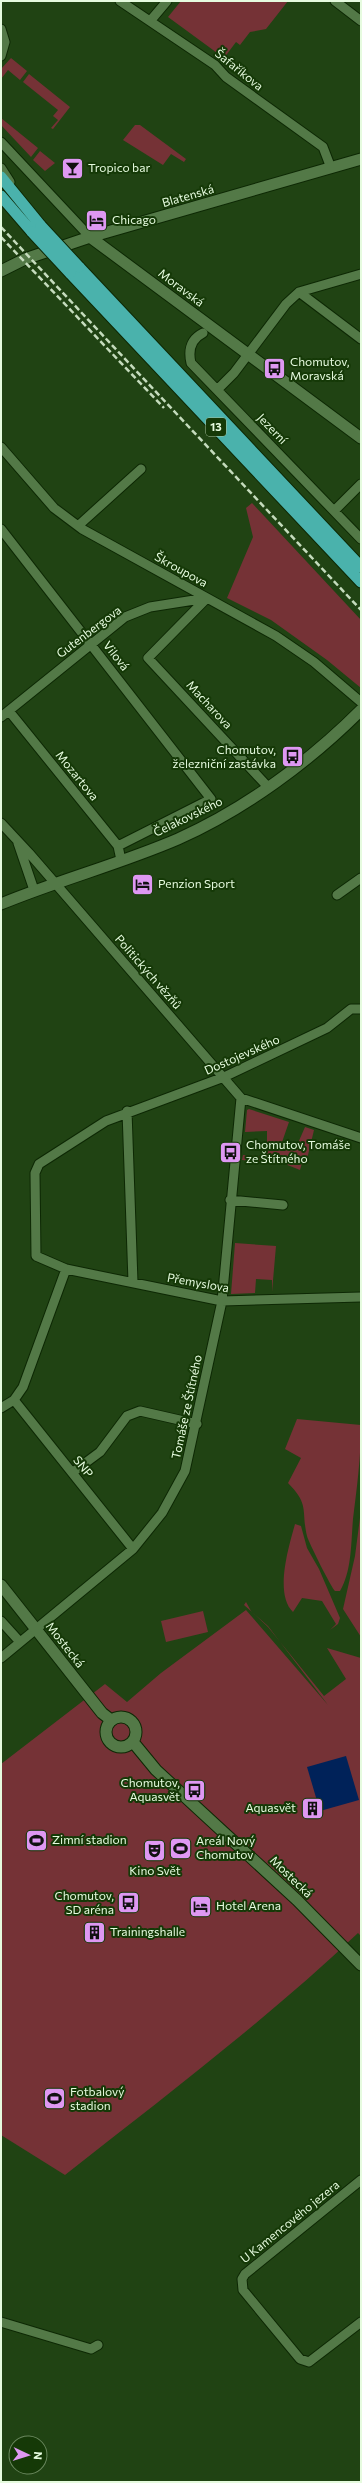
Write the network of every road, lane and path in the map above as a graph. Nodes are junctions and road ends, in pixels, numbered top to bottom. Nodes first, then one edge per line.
1 (120, 1) edge
2 (166, 1) edge
3 (335, 1) edge
4 (151, 20) junction
5 (361, 21) edge
6 (1, 29) edge
7 (1, 56) edge
8 (1, 142) edge
9 (361, 159) edge
10 (1, 168) edge
11 (331, 168) junction
12 (1, 177) edge
13 (1, 196) edge
14 (36, 225) junction
15 (90, 237) junction
16 (74, 270) junction
17 (1, 271) edge
18 (361, 274) edge
19 (298, 292) junction
20 (203, 333) dead end
21 (361, 340) edge
22 (248, 354) junction
23 (218, 389) junction
24 (361, 438) edge
25 (1, 448) edge
26 (141, 469) dead end
27 (361, 484) edge
28 (334, 511) junction
29 (79, 525) junction
30 (1, 529) edge
31 (361, 539) edge
32 (361, 567) edge
33 (361, 582) edge
34 (207, 598) junction
35 (91, 644) junction
36 (361, 702) edge
37 (361, 710) edge
38 (9, 711) junction
39 (1, 717) edge
40 (268, 787) junction
41 (1, 824) edge
42 (18, 843) junction
43 (118, 846) junction
44 (121, 860) junction
45 (361, 878) edge
46 (56, 883) junction
47 (34, 890) junction
48 (337, 895) dead end
49 (1, 904) edge
50 (361, 1009) edge
51 (224, 1077) junction
52 (241, 1098) junction
53 (127, 1111) junction
54 (361, 1138) edge
55 (230, 1200) junction
56 (283, 1205) dead end
57 (36, 1256) joint
58 (66, 1270) junction
59 (133, 1282) junction
60 (361, 1292) edge
61 (361, 1297) edge
62 (222, 1301) junction
63 (14, 1400) junction
64 (1, 1408) edge
65 (197, 1424) junction
66 (73, 1472) junction
67 (133, 1549) junction
68 (1, 1585) edge
69 (1, 1621) edge
70 (37, 1630) junction
71 (24, 1639) junction
72 (1, 1658) edge
73 (111, 1720) junction
74 (133, 1742) junction
75 (361, 1965) edge
76 (361, 2180) edge
77 (1, 2322) edge
78 (361, 2322) edge
79 (98, 2345) dead end

1 - 4 street, Šafaříkova
2 - 4 street
3 - 5 street
4 - 11 street, Šafaříkova
6 - 7 street
8 - 15 street, Moravská
9 - 11 street, Blatenská
10 - 14 street
11 - 15 street, Blatenská
12 - 14 highway, 13
13 - 14 highway, 13
14 - 16 highway, 13, bridge
15 - 17 street, Blatenská
15 - 22 street, Moravská
16 - 32 highway, 13
16 - 33 highway, 13
18 - 19 street
19 - 21 street
19 - 22 street
20 - 23 street, Jezerní
22 - 23 street
22 - 24 street, Moravská
23 - 28 street, Jezerní
25 - 29 street, Škroupova
26 - 29 street
27 - 28 street
28 - 31 street, Jezerní
29 - 34 street, Škroupova
30 - 35 street, Vilová
34 - 35 street, Gutenbergova
34 - 36 street, Škroupova
34 - 40 street, Macharova
35 - 38 street, Gutenbergova
35 - 43 street, Vilová
37 - 40 street, Čelakovského
38 - 39 street, Gutenbergova
38 - 43 street, Mozartova
40 - 44 street, Čelakovského
41 - 42 street, Politických vězňů
42 - 46 street, Politických vězňů
42 - 47 street
43 - 44 street, Mozartova
44 - 46 street, Čelakovského
45 - 48 street
46 - 47 street, Čelakovského
46 - 51 street, Politických vězňů
47 - 49 street, Čelakovského
50 - 51 street, Dostojevského
51 - 52 street
51 - 53 street, Dostojevského
52 - 54 street
52 - 55 street, Tomáše ze Štítného
53 - 57 street, Dostojevského
53 - 59 street
55 - 56 street
55 - 62 street, Tomáše ze Štítného
57 - 58 street, Přemyslova
58 - 59 street, Přemyslova
58 - 63 street
59 - 62 street, Přemyslova
60 - 61 street
61 - 62 street, Přemyslova
62 - 65 street, Tomáše ze Štítného
63 - 64 street
63 - 66 street, SNP
65 - 66 street
65 - 67 street, Tomáše ze Štítného
66 - 67 street, SNP
67 - 70 street, Tomáše ze Štítného
68 - 70 street, Mostecká
69 - 71 street
70 - 71 street, Tomáše ze Štítného
70 - 73 street, Mostecká
71 - 72 street, Tomáše ze Štítného
73 - 74 street
73 - 74 street
74 - 75 street, Mostecká
76 - 78 street, U Kamencového jezera
77 - 79 street

